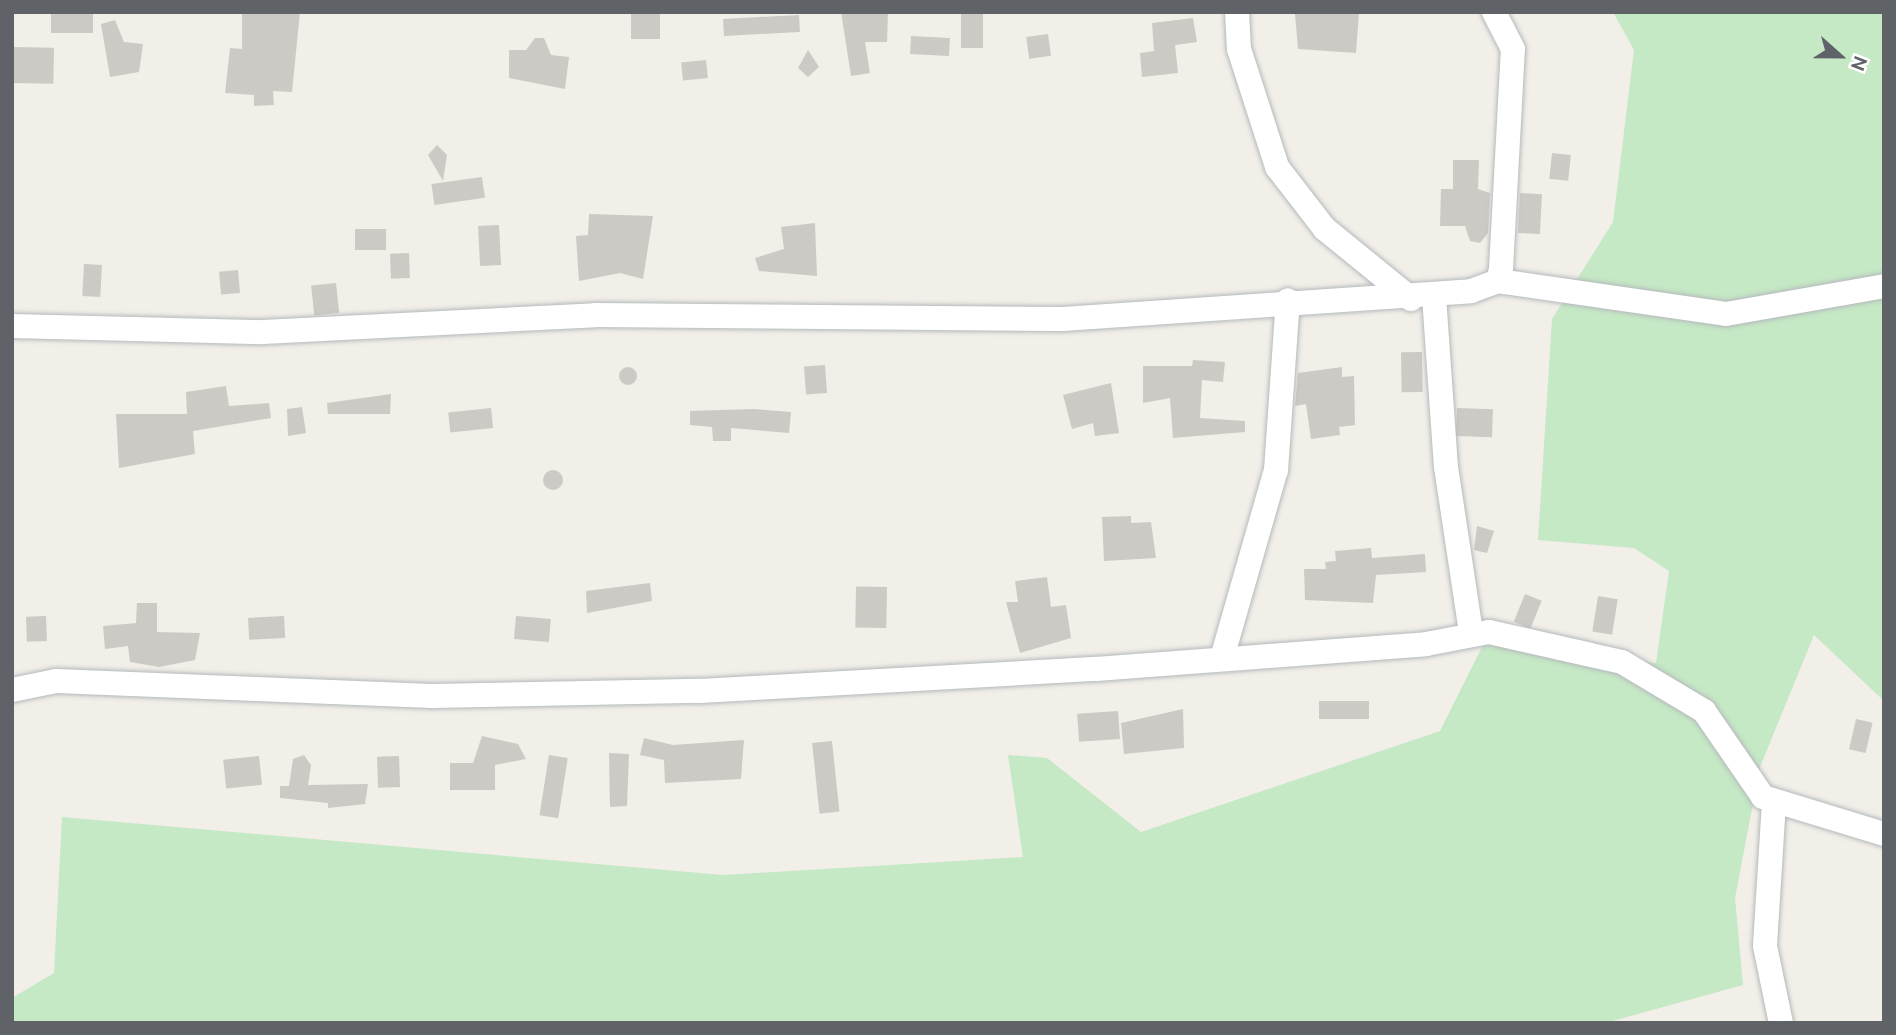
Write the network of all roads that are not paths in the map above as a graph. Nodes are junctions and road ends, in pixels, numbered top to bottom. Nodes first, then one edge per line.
1 (1237, 12) edge
2 (1494, 12) edge
3 (1498, 281) junction
4 (1884, 286) edge
5 (1422, 298) junction
6 (1288, 300) junction
7 (12, 326) edge
8 (1471, 633) junction
9 (1222, 658) junction
10 (12, 690) edge
11 (1774, 802) junction
12 (1884, 834) edge
13 (1781, 1023) edge

1 - 5 street
2 - 3 street
3 - 4 street
3 - 5 street
5 - 6 street
5 - 8 street
6 - 7 street
6 - 9 street
8 - 9 street
8 - 11 street
9 - 10 street
11 - 12 street
11 - 13 street

